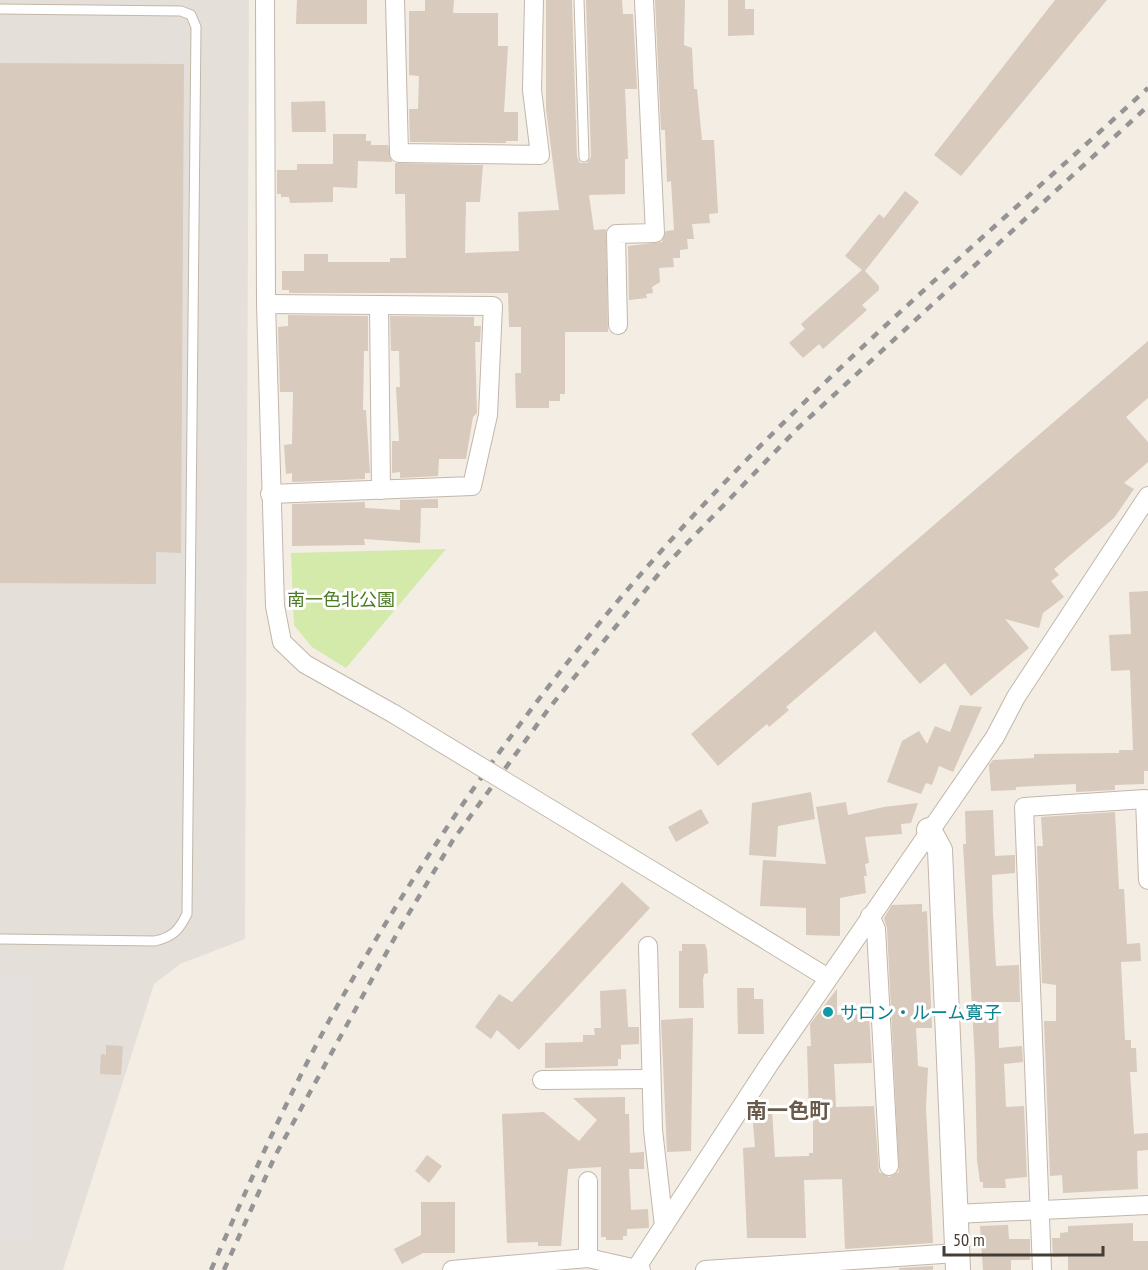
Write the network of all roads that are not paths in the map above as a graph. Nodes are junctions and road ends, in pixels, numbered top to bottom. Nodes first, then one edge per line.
1 (265, 0) edge
2 (394, 0) edge
3 (534, 0) edge
4 (579, 0) edge
5 (644, 0) edge
6 (0, 9) edge
7 (584, 157) dead end
8 (266, 304) junction
9 (379, 305) junction
10 (618, 325) dead end
11 (381, 490) junction
12 (270, 494) junction
13 (1148, 496) edge
14 (929, 830) junction
15 (1148, 880) edge
16 (870, 916) junction
17 (0, 939) edge
18 (648, 946) dead end
19 (828, 978) junction
20 (651, 1079) junction
21 (542, 1080) dead end
22 (889, 1166) dead end
23 (588, 1181) dead end
24 (1148, 1205) edge
25 (1039, 1211) junction
26 (955, 1214) junction
27 (664, 1226) junction
28 (588, 1258) junction
29 (958, 1261) edge
30 (452, 1270) edge
31 (637, 1270) edge
32 (705, 1270) edge
33 (1042, 1270) edge

1 - 8 street
2 - 3 street
4 - 7 lane
5 - 10 street
6 - 17 lane
8 - 9 street
8 - 12 street
9 - 11 street
9 - 11 street
11 - 12 street
12 - 19 street, bridge
13 - 14 street
14 - 16 street
14 - 26 street
15 - 25 street
16 - 19 street
16 - 22 street
18 - 20 street
19 - 27 street
20 - 21 street
20 - 27 street
23 - 28 street
24 - 25 street
25 - 26 street
25 - 33 street
26 - 29 street
27 - 31 street
28 - 30 street
28 - 31 street
29 - 32 street

